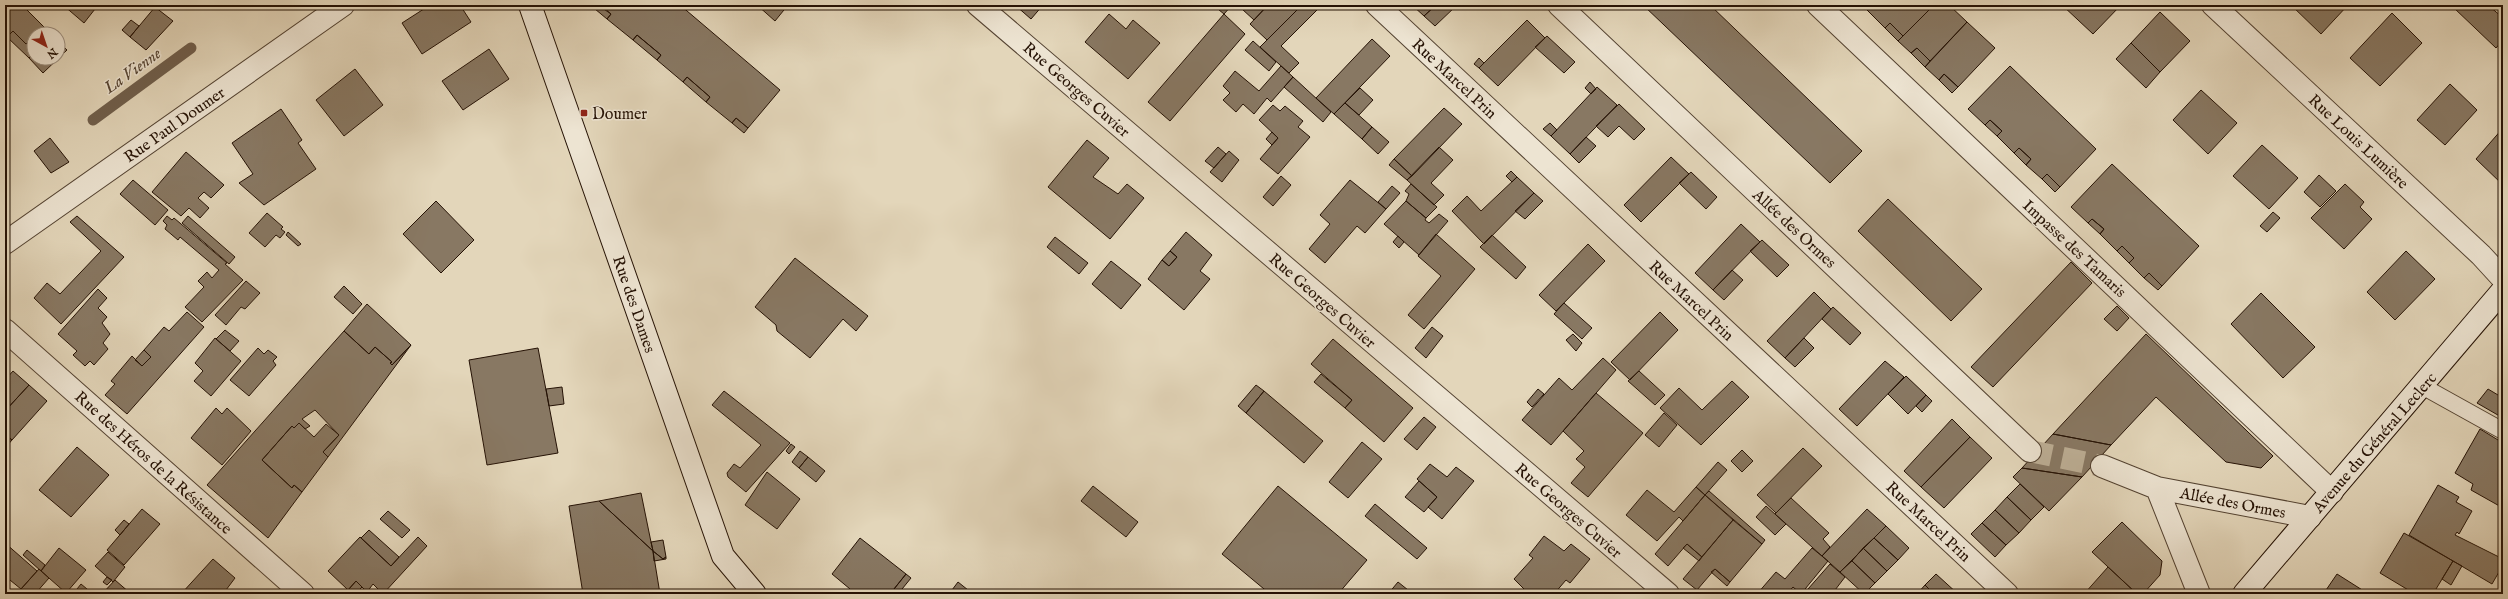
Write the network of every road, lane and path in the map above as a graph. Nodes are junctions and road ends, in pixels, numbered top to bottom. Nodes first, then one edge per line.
1 (343, 5) edge
2 (530, 5) edge
3 (978, 5) edge
4 (1377, 5) edge
5 (1818, 5) edge
6 (2214, 5) edge
7 (1563, 6) edge
8 (5, 243) edge
9 (2503, 279) edge
10 (2503, 290) edge
11 (5, 330) edge
12 (2422, 386) junction
13 (2503, 431) edge
14 (2030, 451) tunnel mouth
15 (2102, 466) tunnel mouth
16 (2157, 488) junction
17 (2332, 492) junction
18 (2310, 516) junction
19 (304, 594) edge
20 (755, 594) edge
21 (1668, 594) edge
22 (2007, 594) edge
23 (2199, 594) edge
24 (2244, 594) edge

1 - 8 street, Rue Paul Doumer
2 - 20 street, Rue des Dames
3 - 21 street, Rue Georges Cuvier
4 - 22 street, Rue Marcel Prin
5 - 17 street, Impasse des Tamaris
6 - 9 street, Rue Louis Lumière
7 - 14 street, Allée des Ormes
10 - 12 street, Avenue du Général Leclerc
11 - 19 street, Rue des Héros de la Résistance
12 - 13 lane
12 - 17 street, Avenue du Général Leclerc
15 - 16 street, Allée des Ormes
16 - 18 street, Allée des Ormes
16 - 23 street, Allée des Ormes
17 - 18 street, Avenue du Général Leclerc
18 - 24 street, Avenue du Général Leclerc

